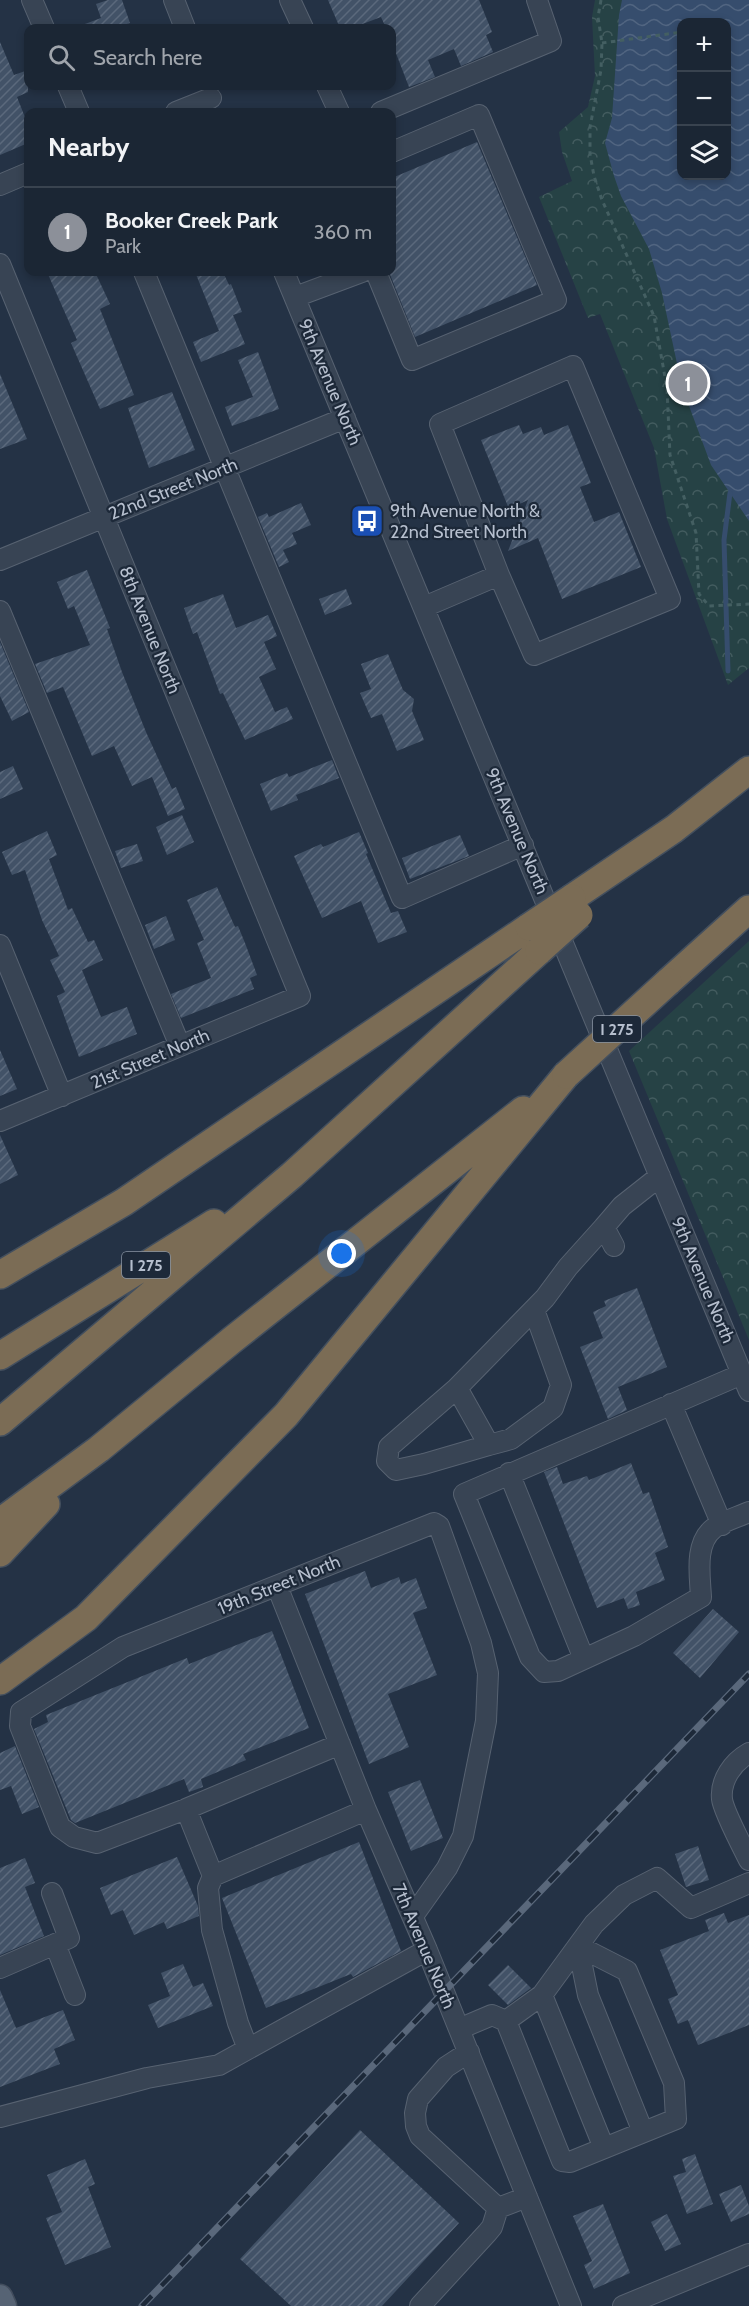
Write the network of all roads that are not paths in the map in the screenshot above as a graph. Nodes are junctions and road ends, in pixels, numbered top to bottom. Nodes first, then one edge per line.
1 (32, 0) edge
2 (174, 0) edge
3 (290, 0) edge
4 (537, 0) edge
5 (42, 24) edge
6 (183, 24) edge
7 (301, 24) edge
8 (70, 90) edge
9 (329, 90) edge
10 (212, 99) edge
11 (77, 108) edge
12 (187, 108) edge
13 (337, 108) edge
14 (391, 108) edge
15 (396, 150) edge
16 (24, 175) edge
17 (0, 184) edge
18 (0, 264) edge
19 (146, 276) edge
20 (286, 276) edge
21 (351, 276) edge
22 (378, 276) edge
23 (295, 297) junction
24 (345, 418) junction
25 (225, 469) junction
26 (104, 518) junction
27 (0, 560) edge
28 (500, 575) junction
29 (424, 607) junction
30 (0, 611) edge
31 (749, 770) edge
32 (523, 845) junction
33 (749, 909) edge
34 (534, 939) junction
35 (0, 945) edge
36 (300, 996) joint
37 (180, 1046) junction
38 (566, 1075) junction
39 (62, 1096) junction
40 (0, 1121) edge
41 (292, 1174) junction
42 (660, 1176) junction
43 (604, 1227) junction
44 (614, 1246) dead end
45 (0, 1275) edge
46 (534, 1310) junction
47 (0, 1356) edge
48 (745, 1382) edge
49 (457, 1388) junction
50 (671, 1404) junction
51 (0, 1422) edge
52 (489, 1445) junction
53 (99, 1449) junction
54 (509, 1473) junction
55 (749, 1512) edge
56 (0, 1522) edge
57 (722, 1525) junction
58 (0, 1553) edge
59 (277, 1586) junction
60 (584, 1659) junction
61 (0, 1681) edge
62 (340, 1744) junction
63 (749, 1753) edge
64 (186, 1809) junction
65 (366, 1810) junction
66 (749, 1860) edge
67 (213, 1876) junction
68 (749, 1883) edge
69 (52, 1893) dead end
70 (413, 1916) junction
71 (56, 1944) junction
72 (578, 1946) junction
73 (427, 1950) junction
74 (0, 1968) edge
75 (75, 1995) dead end
76 (542, 1995) junction
77 (506, 2020) junction
78 (459, 2029) junction
79 (248, 2049) junction
80 (469, 2052) junction
81 (0, 2117) edge
82 (644, 2132) junction
83 (604, 2148) junction
84 (526, 2197) junction
85 (498, 2208) junction
86 (749, 2254) edge
87 (0, 2297) edge
88 (4, 2306) edge
89 (420, 2306) edge
90 (571, 2306) edge
91 (623, 2306) edge

1 - 5 street
2 - 6 street
3 - 7 street
4 - 14 street
8 - 11 street
9 - 13 street
10 - 12 street
15 - 22 street
16 - 17 street
18 - 26 street, 8th Avenue North
19 - 25 street
20 - 23 street, 9th Avenue North
21 - 23 street
23 - 24 street, 9th Avenue North
24 - 25 street, 22nd Street North
24 - 29 street, 9th Avenue North
25 - 26 street, 22nd Street North
25 - 32 street
26 - 27 street, 22nd Street North
26 - 36 street, 8th Avenue North
28 - 28 street
28 - 29 street
29 - 32 street, 9th Avenue North
30 - 37 street
31 - 34 highway, I 275, bridge
32 - 42 street, 9th Avenue North
33 - 38 highway, I 275, bridge
34 - 41 highway, I 275
34 - 45 highway
35 - 39 street
36 - 37 street, 21st Street North
37 - 39 street, 21st Street North
38 - 53 highway, I 275
38 - 61 highway
39 - 40 street, 21st Street North
41 - 47 highway, I 275
41 - 51 highway
42 - 43 street
42 - 48 street, 9th Avenue North
43 - 44 street
43 - 46 street
46 - 49 street
46 - 52 street
48 - 50 street
49 - 52 street
49 - 52 street
50 - 54 street
50 - 57 street
53 - 56 highway, I 275
53 - 58 highway
54 - 60 street
54 - 60 street
55 - 57 street
57 - 60 street
59 - 62 street, 7th Avenue North
59 - 64 street, 19th Street North
59 - 70 street, 19th Street North
62 - 64 street
62 - 65 street, 7th Avenue North
63 - 66 street
64 - 67 street
65 - 67 street
65 - 70 street, 7th Avenue North
67 - 79 street
68 - 72 street
69 - 71 street
70 - 73 street, 7th Avenue North
71 - 74 street
71 - 75 street
72 - 76 street
72 - 82 street
72 - 82 street
73 - 78 street, 7th Avenue North
73 - 79 street
76 - 77 street
76 - 83 street
77 - 78 street
77 - 83 street
78 - 80 street, 7th Avenue North
79 - 81 street
80 - 84 street, 7th Avenue North
80 - 85 street
82 - 83 street
84 - 85 street
84 - 90 street, 7th Avenue North
85 - 89 street
86 - 91 street
87 - 88 main road

